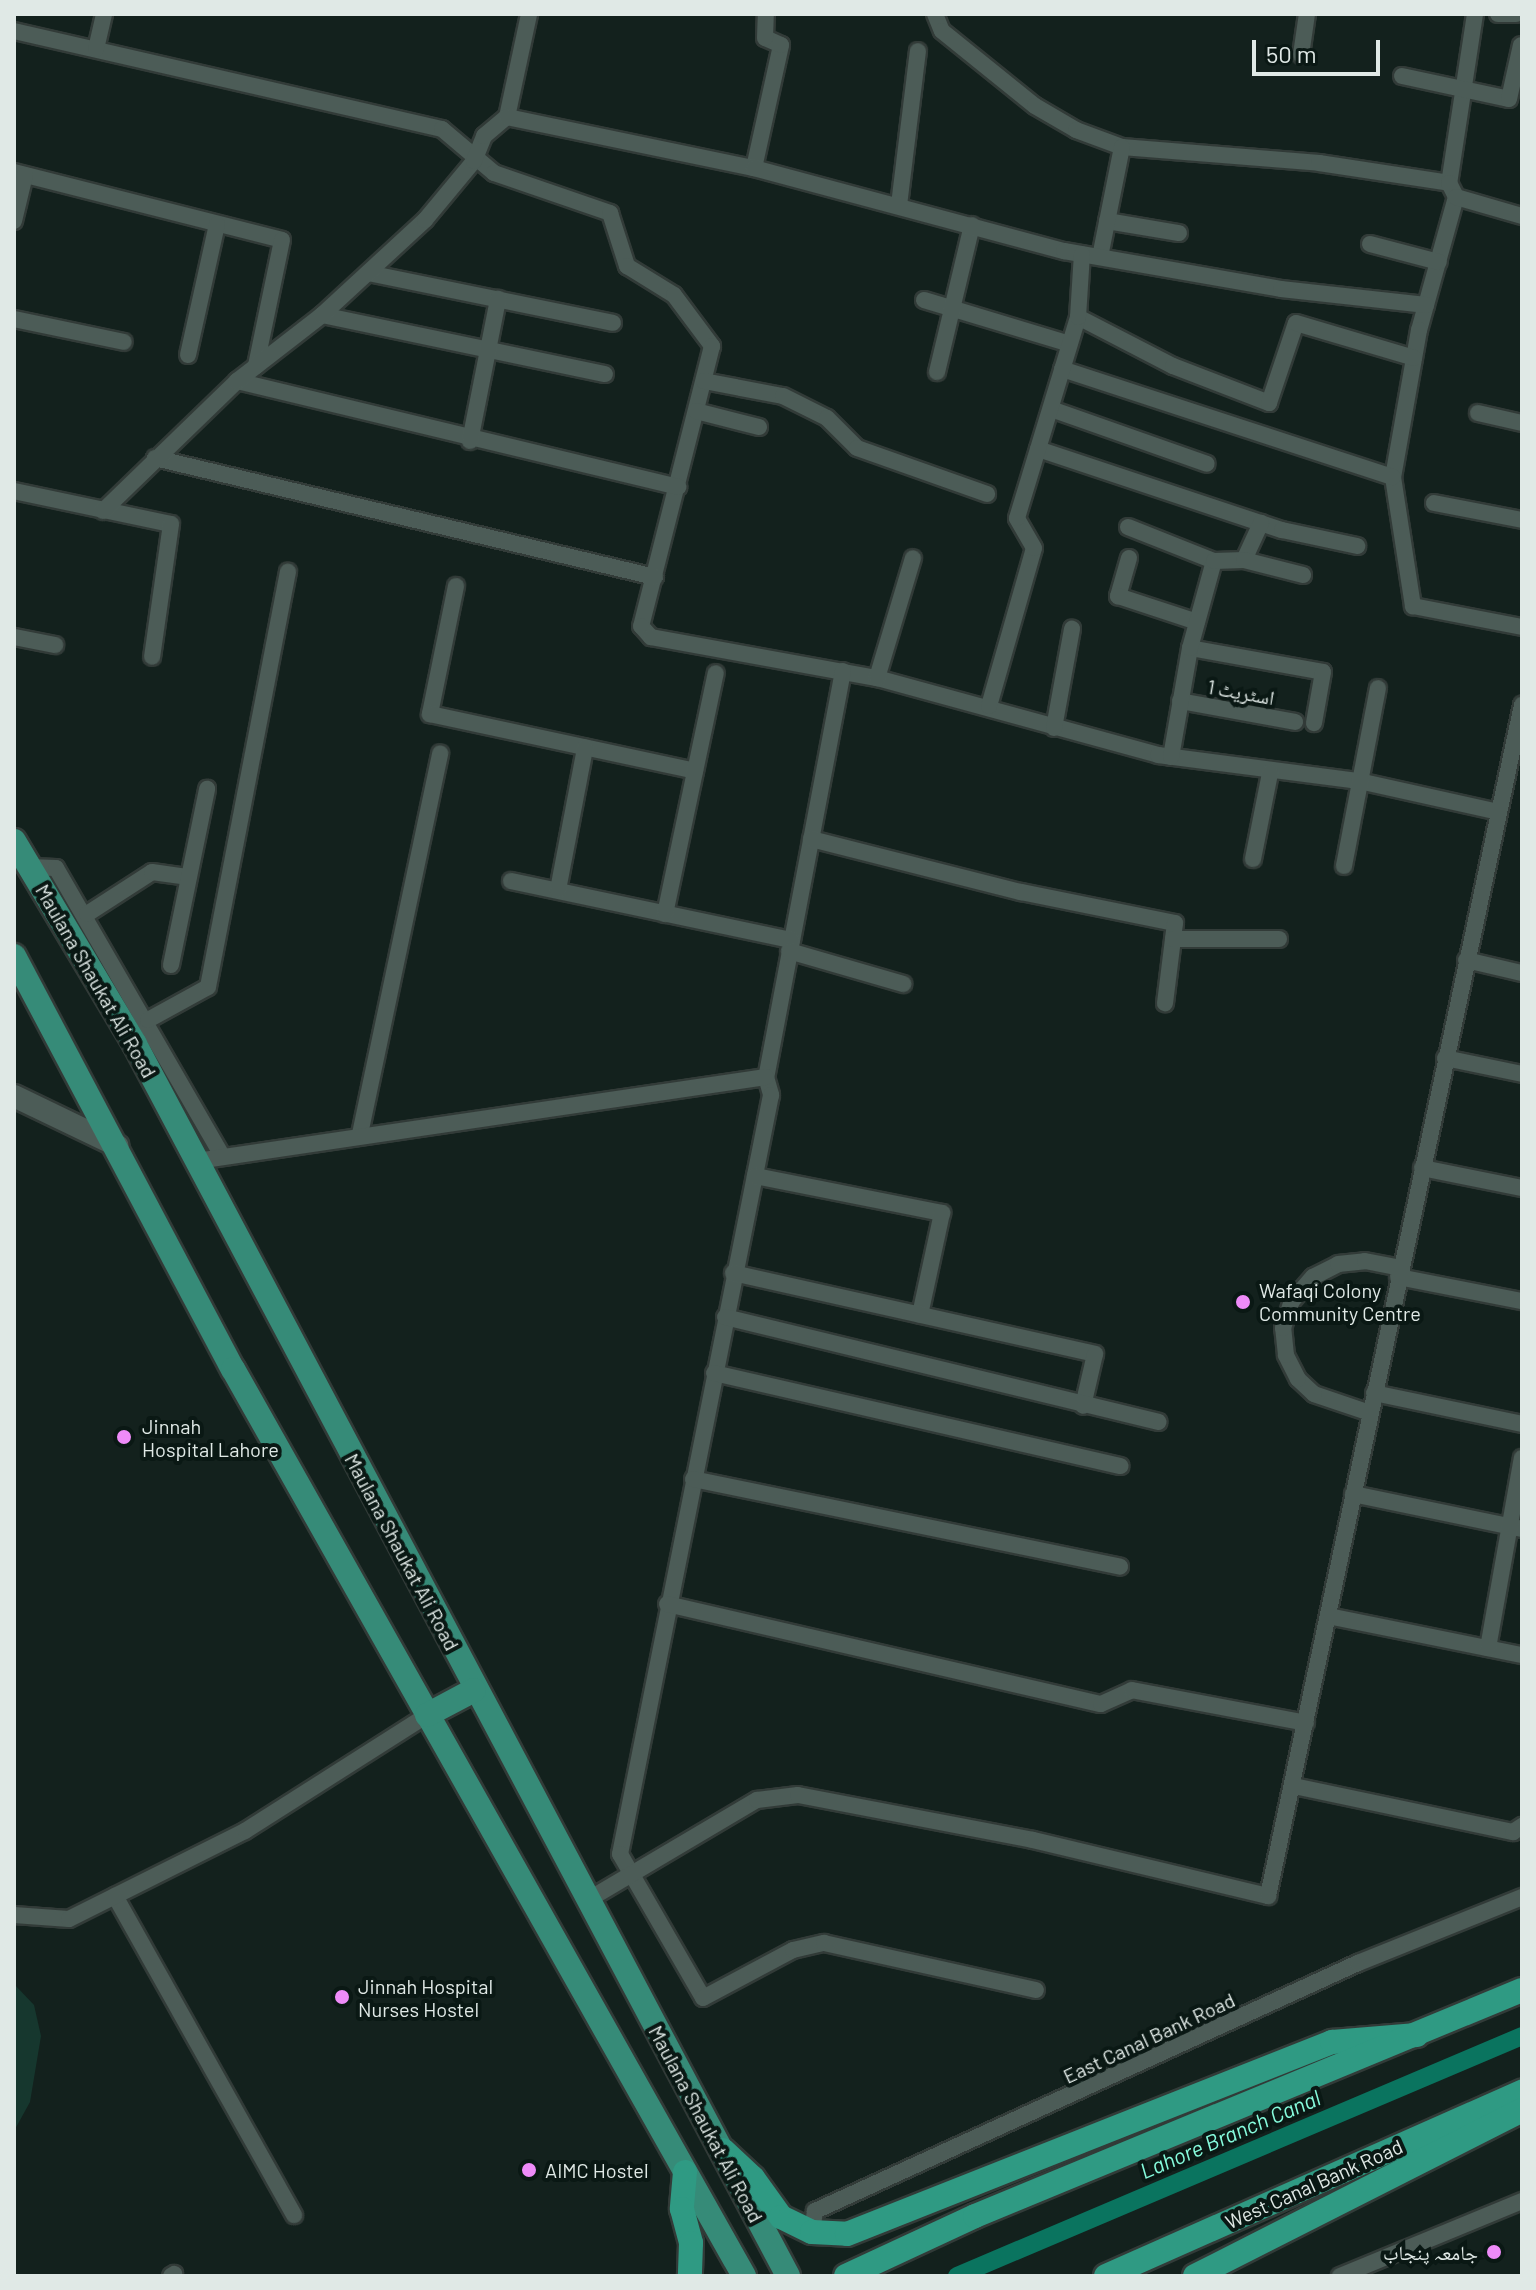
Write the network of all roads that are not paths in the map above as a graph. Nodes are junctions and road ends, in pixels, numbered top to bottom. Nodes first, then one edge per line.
1 (104, 14) edge
2 (529, 14) edge
3 (766, 14) edge
4 (935, 14) edge
5 (1307, 14) edge
6 (1475, 14) edge
7 (1498, 14) edge
8 (1516, 14) edge
9 (14, 31) edge
10 (1521, 45) edge
11 (96, 49) junction
12 (918, 51) dead end
13 (1301, 55) dead end
14 (1402, 76) dead end
15 (1463, 89) junction
16 (507, 117) junction
17 (1122, 147) junction
18 (474, 161) junction
19 (754, 168) junction
20 (20, 174) edge
21 (1453, 190) junction
22 (899, 205) junction
23 (1522, 216) edge
24 (14, 221) edge
25 (1107, 221) junction
26 (217, 224) junction
27 (972, 225) junction
28 (1179, 233) dead end
29 (1370, 244) dead end
30 (1082, 254) junction
31 (1100, 257) junction
32 (1439, 262) junction
33 (368, 273) junction
34 (498, 299) junction
35 (924, 300) dead end
36 (1426, 305) junction
37 (952, 306) junction
38 (322, 315) junction
39 (1078, 317) junction
40 (14, 319) edge
41 (613, 323) dead end
42 (124, 342) dead end
43 (1070, 344) junction
44 (489, 350) junction
45 (188, 355) dead end
46 (1414, 358) junction
47 (256, 366) junction
48 (1062, 369) junction
49 (937, 372) dead end
50 (605, 374) dead end
51 (237, 381) junction
52 (704, 381) junction
53 (1051, 409) junction
54 (696, 411) junction
55 (1478, 413) dead end
56 (1522, 423) edge
57 (759, 427) dead end
58 (470, 441) junction
59 (1038, 449) junction
60 (155, 458) junction
61 (1207, 464) dead end
62 (1393, 477) junction
63 (678, 487) junction
64 (14, 491) edge
65 (987, 494) dead end
66 (1434, 503) dead end
67 (103, 511) junction
68 (1522, 520) edge
69 (1261, 523) junction
70 (1128, 527) dead end
71 (1357, 546) dead end
72 (913, 558) dead end
73 (1129, 558) dead end
74 (1244, 560) junction
75 (1214, 561) junction
76 (288, 572) dead end
77 (1303, 575) dead end
78 (655, 577) junction
79 (456, 586) dead end
80 (1197, 622) junction
81 (1522, 627) edge
82 (1072, 629) dead end
83 (14, 637) edge
84 (55, 645) dead end
85 (1190, 648) junction
86 (152, 657) dead end
87 (843, 671) junction
88 (716, 673) dead end
89 (877, 678) junction
90 (1378, 688) dead end
91 (1180, 701) junction
92 (1522, 705) edge
93 (989, 706) junction
94 (1295, 722) dead end
95 (1314, 723) dead end
96 (1054, 728) junction
97 (585, 748) junction
98 (440, 753) dead end
99 (1171, 757) junction
100 (695, 771) junction
101 (1270, 773) junction
102 (1359, 781) junction
103 (207, 789) dead end
104 (1499, 812) junction
105 (811, 839) junction
106 (14, 841) edge
107 (1253, 859) dead end
108 (1344, 866) dead end
109 (29, 867) junction
110 (189, 877) junction
111 (511, 881) dead end
112 (558, 890) junction
113 (87, 914) junction
114 (665, 914) junction
115 (1173, 939) junction
116 (1279, 939) dead end
117 (791, 945) junction
118 (14, 956) edge
119 (1466, 960) junction
120 (171, 965) dead end
121 (1522, 973) edge
122 (903, 984) dead end
123 (1165, 1003) dead end
124 (148, 1020) junction
125 (1445, 1058) junction
126 (1522, 1074) edge
127 (766, 1077) junction
128 (14, 1096) edge
129 (360, 1134) junction
130 (118, 1146) junction
131 (222, 1155) junction
132 (197, 1161) junction
133 (1422, 1168) junction
134 (755, 1176) junction
135 (1522, 1188) edge
136 (733, 1273) junction
137 (1399, 1273) junction
138 (1522, 1301) edge
139 (920, 1315) junction
140 (725, 1317) junction
141 (714, 1373) junction
142 (1374, 1393) junction
143 (1083, 1406) junction
144 (1370, 1413) junction
145 (1158, 1422) dead end
146 (1522, 1424) edge
147 (1522, 1458) edge
148 (1121, 1466) dead end
149 (693, 1479) junction
150 (1353, 1494) junction
151 (1516, 1528) edge
152 (1120, 1567) dead end
153 (667, 1604) junction
154 (1328, 1616) junction
155 (1488, 1648) junction
156 (1522, 1655) edge
157 (474, 1690) junction
158 (427, 1715) junction
159 (1306, 1723) junction
160 (1294, 1786) junction
161 (1522, 1826) edge
162 (630, 1872) junction
163 (115, 1896) junction
164 (1522, 1897) edge
165 (586, 1901) junction
166 (14, 1915) edge
167 (1036, 1990) dead end
168 (1522, 1990) edge
169 (1417, 2035) junction
170 (1522, 2092) edge
171 (1522, 2110) edge
172 (723, 2150) junction
173 (685, 2172) junction
174 (1522, 2201) edge
175 (294, 2215) dead end
176 (812, 2232) junction
177 (786, 2271) edge
178 (690, 2276) edge
179 (744, 2276) edge
180 (846, 2276) edge
181 (1106, 2276) edge
182 (1195, 2276) edge
183 (1340, 2276) edge

1 - 11 street
2 - 16 street
3 - 19 street
4 - 17 street
5 - 13 street
6 - 15 street
7 - 8 street
9 - 11 street
10 - 15 street
11 - 18 street
12 - 22 street
14 - 15 street
15 - 21 street
16 - 18 street
16 - 19 street
17 - 21 street
17 - 25 street
18 - 33 street
18 - 52 street
19 - 22 street
20 - 24 street
20 - 26 street
21 - 23 street
21 - 32 street
22 - 27 street
25 - 28 street
25 - 31 street
26 - 45 street
26 - 47 street
27 - 30 street
27 - 37 street
29 - 32 street
30 - 31 street
30 - 39 street
31 - 36 street
32 - 36 street
33 - 34 street
33 - 38 street
34 - 41 street
34 - 44 street
35 - 37 street
36 - 46 street
37 - 43 street
37 - 49 street
38 - 44 street
38 - 47 street
39 - 43 street
39 - 46 street
40 - 42 street
43 - 48 street
44 - 50 street
44 - 58 street
46 - 62 street
47 - 51 street
48 - 53 street
48 - 62 street
51 - 58 street
51 - 60 street
52 - 54 street
52 - 65 street
53 - 59 street
53 - 61 street
54 - 57 street
54 - 63 street
55 - 56 street
58 - 63 street
59 - 69 street
59 - 93 street
60 - 67 street
60 - 78 street
62 - 81 street
63 - 78 street
64 - 67 street
66 - 68 street
67 - 86 street
69 - 71 street
69 - 74 street
70 - 75 street
72 - 89 street
73 - 80 street
74 - 75 street
74 - 77 street
75 - 80 street
76 - 124 street
78 - 87 street
79 - 97 street
80 - 85 street
82 - 96 street
83 - 84 street
85 - 91 street
85 - 95 street
87 - 89 street
87 - 105 street
88 - 100 street
89 - 93 street
90 - 102 street
91 - 94 street, اسٹریٹ 1
91 - 99 street
92 - 104 street
93 - 96 street
96 - 99 street
97 - 100 street
97 - 112 street
98 - 129 street
99 - 101 street
100 - 114 street
101 - 102 street
101 - 107 street
102 - 104 street
102 - 108 street
103 - 110 street
104 - 119 street
105 - 115 street
105 - 117 street
106 - 109 main road, Maulana Shaukat Ali Road
109 - 113 street
109 - 132 main road, Maulana Shaukat Ali Road
110 - 113 street
110 - 120 street
111 - 112 street
112 - 114 street
113 - 124 street
114 - 117 street
115 - 116 street
115 - 123 street
117 - 122 street
117 - 127 street
118 - 130 main road, Maulana Shaukat Ali Road
119 - 121 street
119 - 125 street
124 - 131 street
125 - 126 street
125 - 133 street
127 - 129 street
127 - 134 street
128 - 130 main road
129 - 131 street
130 - 158 main road, Maulana Shaukat Ali Road
131 - 132 street
132 - 157 main road, Maulana Shaukat Ali Road
133 - 135 street
133 - 137 street
134 - 136 street
134 - 139 street
136 - 139 street
136 - 140 street
137 - 138 street
137 - 142 street
137 - 144 street
139 - 143 street
140 - 141 street
140 - 143 street
141 - 148 street
141 - 149 street
142 - 144 street
142 - 146 street
143 - 145 street
144 - 150 street
147 - 151 street
149 - 152 street
149 - 153 street
150 - 151 street
150 - 154 street
151 - 155 street
153 - 159 street
153 - 162 street
154 - 155 street
154 - 159 street
155 - 156 street
157 - 158 main road
157 - 165 main road, Maulana Shaukat Ali Road
158 - 163 street
158 - 173 main road, Maulana Shaukat Ali Road
159 - 160 street
160 - 161 street
160 - 162 street
162 - 165 street
162 - 167 street
163 - 166 street
163 - 175 street
164 - 176 street, East Canal Bank Road
165 - 172 main road, Maulana Shaukat Ali Road
168 - 169 highway
169 - 176 highway
169 - 180 highway
170 - 181 highway, West Canal Bank Road
171 - 182 highway
172 - 176 highway
172 - 177 main road, Maulana Shaukat Ali Road
173 - 178 highway
173 - 179 main road, Maulana Shaukat Ali Road
174 - 183 street

